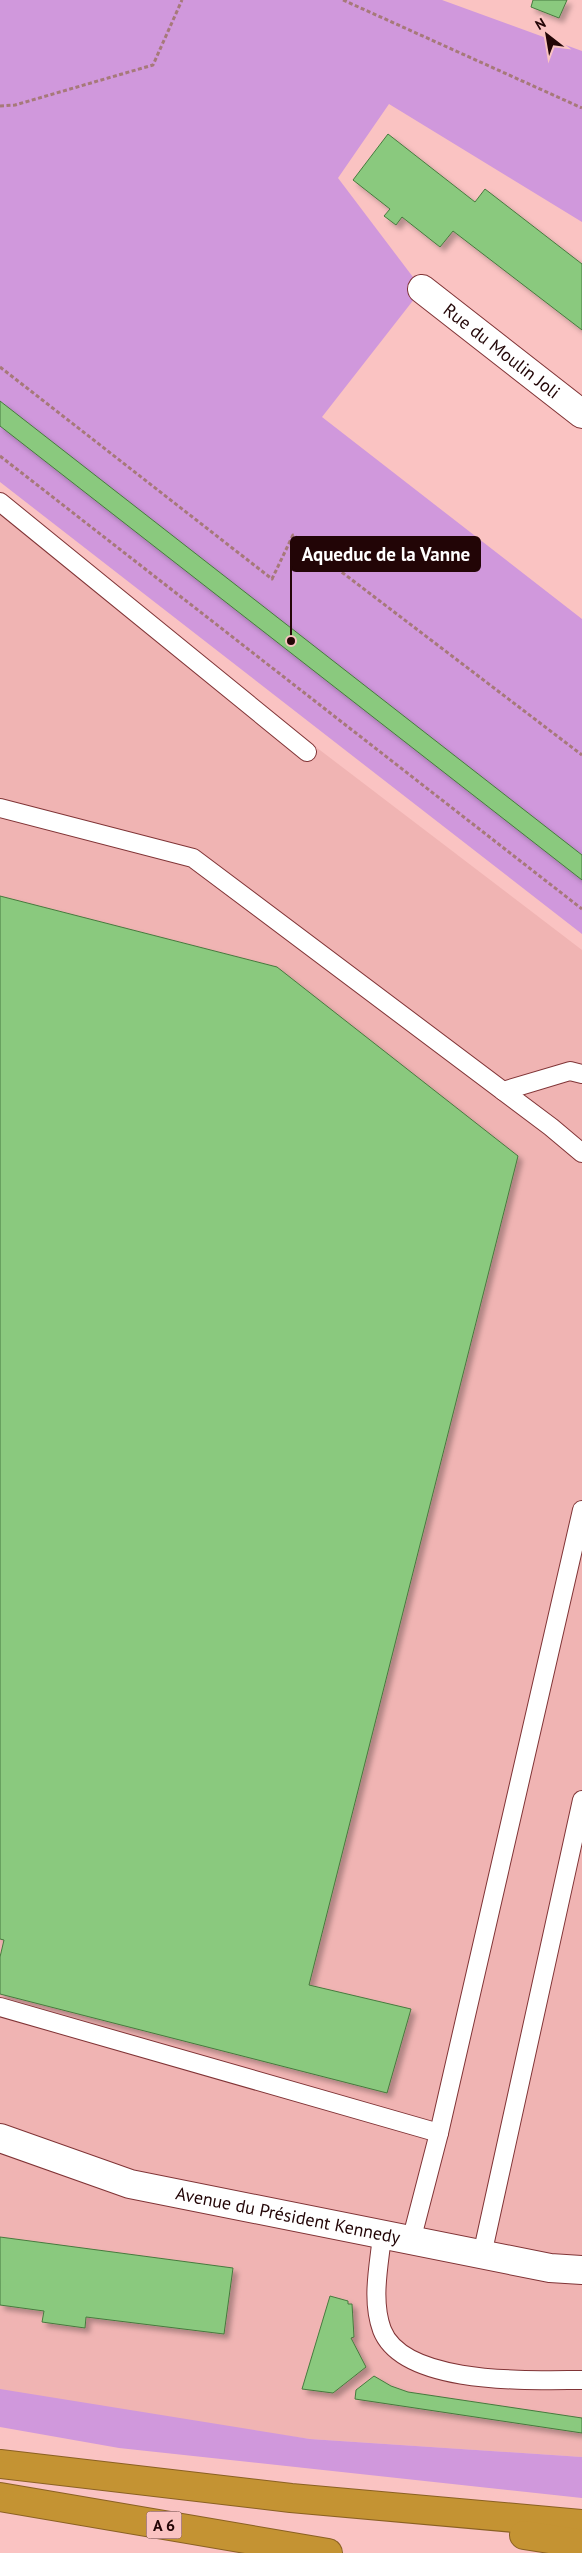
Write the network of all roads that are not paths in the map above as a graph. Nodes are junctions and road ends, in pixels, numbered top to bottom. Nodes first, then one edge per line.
1 (422, 289) dead end
2 (582, 414) edge
3 (0, 502) edge
4 (308, 752) dead end
5 (0, 808) edge
6 (582, 1074) edge
7 (504, 1091) junction
8 (582, 1153) edge
9 (582, 1510) edge
10 (582, 1800) edge
11 (0, 2007) edge
12 (439, 2133) junction
13 (0, 2138) edge
14 (382, 2236) junction
15 (411, 2241) junction
16 (482, 2255) junction
17 (582, 2270) edge
18 (582, 2380) edge
19 (0, 2464) edge
20 (0, 2497) edge
21 (291, 2498) junction
22 (582, 2524) edge
23 (582, 2544) edge
24 (328, 2553) edge

1 - 2 street, Rue du Moulin Joli
3 - 4 lane
5 - 7 lane
6 - 7 lane
7 - 8 lane
9 - 12 lane
10 - 16 lane
11 - 12 lane
12 - 15 lane
13 - 14 street, Avenue du Président Kennedy
14 - 15 street, Avenue du Président Kennedy
14 - 18 lane
15 - 16 street, Avenue du Président Kennedy
16 - 17 street, Avenue du Président Kennedy
19 - 21 highway
20 - 24 highway, A 6
21 - 22 highway
21 - 23 highway

